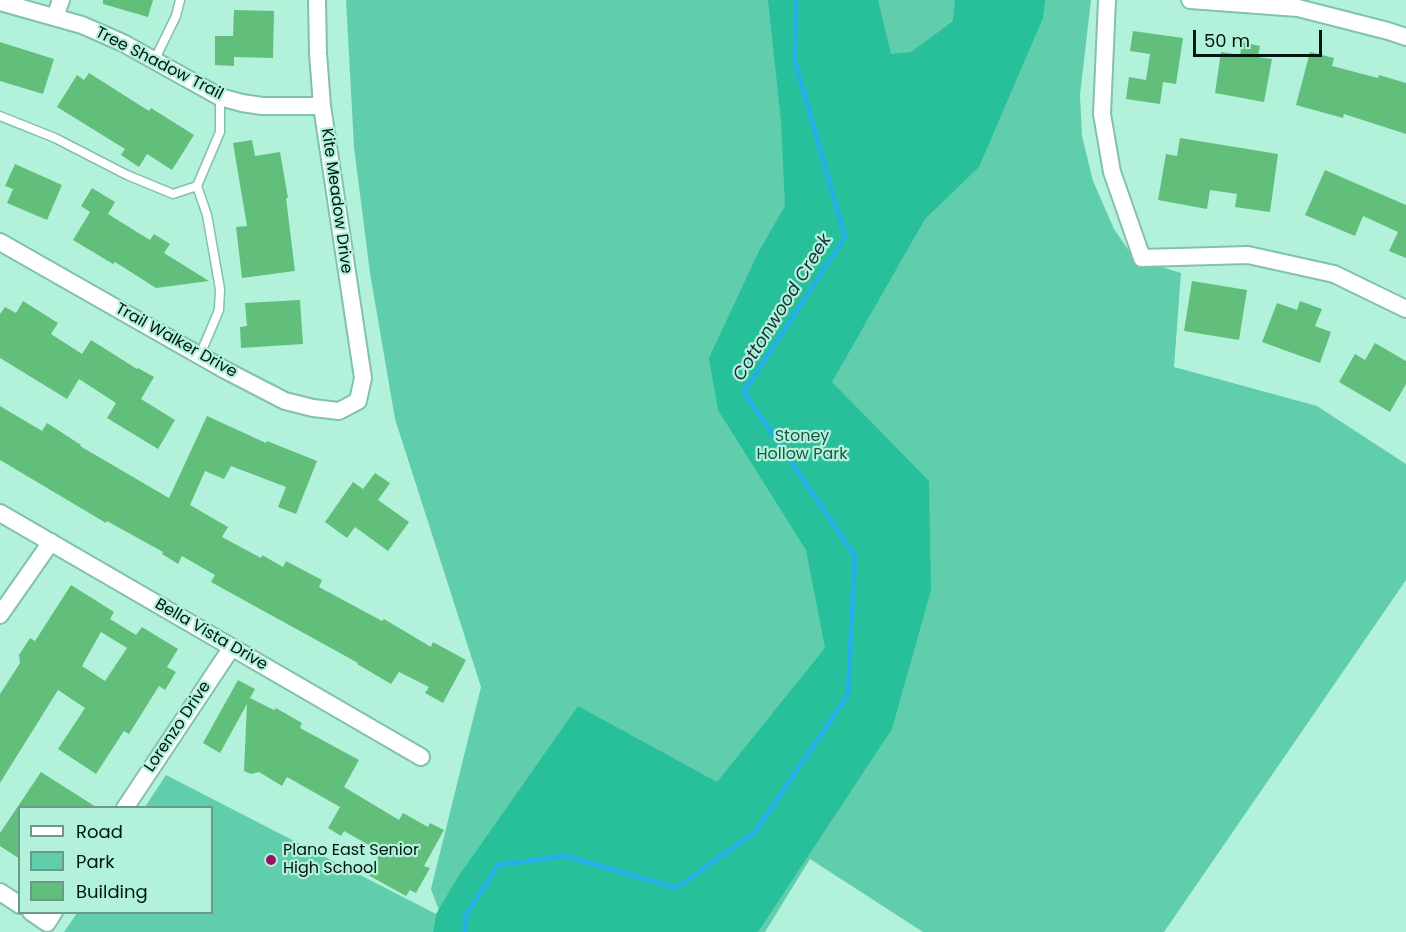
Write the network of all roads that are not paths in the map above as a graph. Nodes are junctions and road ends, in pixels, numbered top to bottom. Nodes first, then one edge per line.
1 (61, 0) edge
2 (180, 0) edge
3 (317, 0) edge
4 (1107, 0) edge
5 (1190, 0) edge
6 (0, 2) edge
7 (56, 17) junction
8 (1406, 37) edge
9 (154, 61) junction
10 (220, 97) junction
11 (322, 106) junction
12 (0, 116) edge
13 (197, 186) junction
14 (0, 243) edge
15 (1406, 309) edge
16 (200, 355) junction
17 (358, 401) joint
18 (0, 513) edge
19 (51, 542) junction
20 (0, 615) edge
21 (232, 647) junction
22 (421, 757) dead end
23 (126, 806) edge
24 (0, 892) edge
25 (18, 904) edge

1 - 7 street
2 - 9 lane
3 - 11 street, Kite Meadow Drive
4 - 15 street
5 - 8 street
6 - 7 street, Tree Shadow Trail
7 - 9 street, Tree Shadow Trail
9 - 10 street, Tree Shadow Trail
10 - 11 street, Tree Shadow Trail
10 - 13 lane
11 - 17 street, Kite Meadow Drive
12 - 13 lane
13 - 16 lane
14 - 16 street, Trail Walker Drive
16 - 17 street, Trail Walker Drive
18 - 19 street, Bella Vista Drive
19 - 20 street
19 - 21 street, Bella Vista Drive
21 - 22 street, Bella Vista Drive
21 - 23 street, Lorenzo Drive
24 - 25 street

